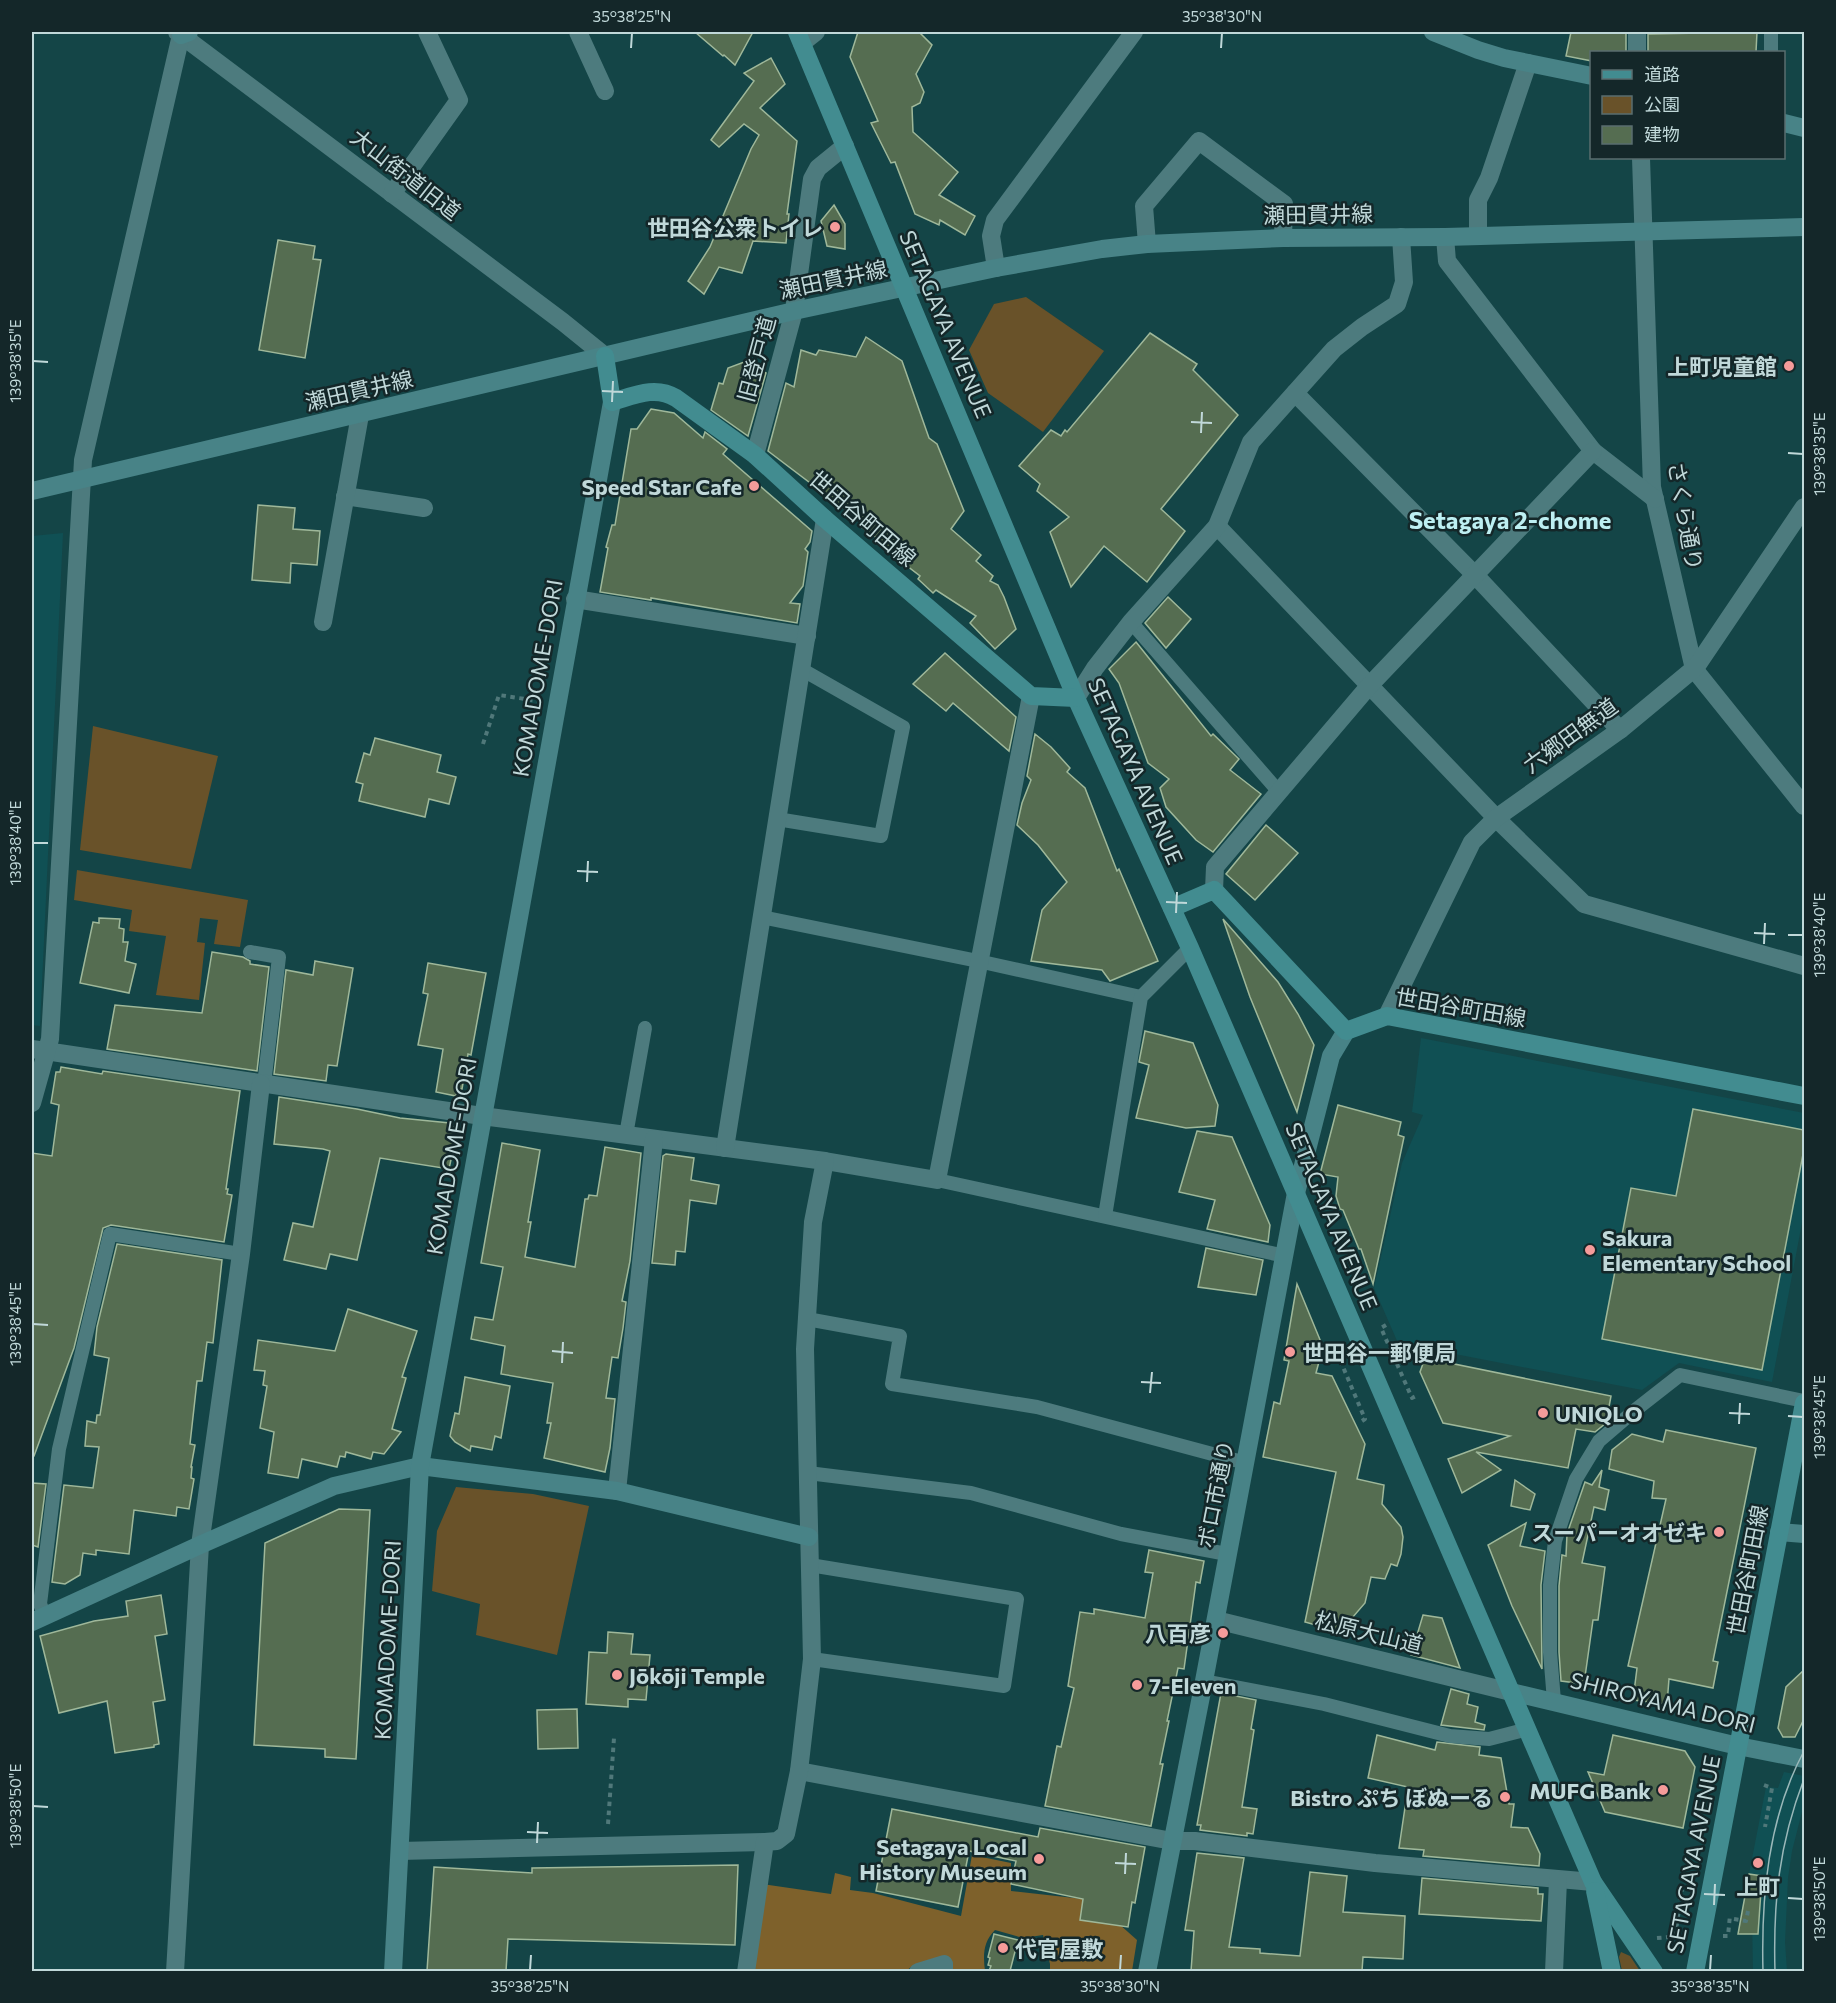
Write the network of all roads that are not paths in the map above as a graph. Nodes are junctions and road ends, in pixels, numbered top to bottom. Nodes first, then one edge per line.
1 (428, 32) edge
2 (578, 32) edge
3 (1134, 32) edge
4 (1433, 32) edge
5 (1637, 32) edge
6 (1771, 32) edge
7 (182, 33) edge
8 (805, 36) edge
9 (1637, 51) edge
10 (1771, 51) edge
11 (1528, 63) junction
12 (1590, 76) edge
13 (605, 91) dead end
14 (1785, 123) edge
15 (1804, 128) edge
16 (845, 146) junction
17 (1641, 159) edge
18 (392, 194) junction
19 (1804, 226) edge
20 (1644, 230) junction
21 (1478, 236) junction
22 (1401, 237) junction
23 (1445, 237) junction
24 (1282, 238) junction
25 (1147, 244) junction
26 (996, 268) junction
27 (906, 287) junction
28 (794, 311) junction
29 (605, 356) junction
30 (1295, 393) junction
31 (612, 402) junction
32 (360, 415) junction
33 (1593, 452) junction
34 (755, 455) junction
35 (81, 479) junction
36 (32, 491) edge
37 (345, 496) junction
38 (1655, 499) junction
39 (1804, 507) edge
40 (424, 508) dead end
41 (825, 519) junction
42 (1217, 526) junction
43 (1475, 575) junction
44 (575, 599) junction
45 (323, 622) dead end
46 (1131, 622) junction
47 (807, 636) junction
48 (801, 669) junction
49 (1694, 669) junction
50 (1370, 686) junction
51 (1031, 696) junction
52 (1076, 698) junction
53 (1620, 730) junction
54 (1279, 792) junction
55 (1804, 806) edge
56 (1496, 818) junction
57 (777, 819) junction
58 (1214, 890) junction
59 (1172, 908) junction
60 (762, 917) junction
61 (1190, 948) junction
62 (250, 952) dead end
63 (978, 961) junction
64 (1804, 966) edge
65 (1141, 997) junction
66 (1388, 1016) junction
67 (645, 1028) dead end
68 (1346, 1031) junction
69 (40, 1050) edge
70 (261, 1084) junction
71 (1804, 1096) edge
72 (32, 1103) edge
73 (482, 1116) junction
74 (626, 1135) junction
75 (654, 1139) junction
76 (724, 1148) junction
77 (825, 1161) junction
78 (937, 1180) junction
79 (1296, 1193) junction
80 (1105, 1216) junction
81 (241, 1254) junction
82 (1285, 1256) junction
83 (807, 1319) junction
84 (1804, 1402) edge
85 (1246, 1463) junction
86 (420, 1466) junction
87 (808, 1473) junction
88 (617, 1491) junction
89 (1779, 1532) junction
90 (1804, 1534) edge
91 (809, 1537) junction
92 (200, 1545) junction
93 (1227, 1554) junction
94 (810, 1565) junction
95 (38, 1619) edge
96 (1216, 1620) junction
97 (813, 1659) junction
98 (1204, 1681) junction
99 (1510, 1692) junction
100 (1554, 1701) junction
101 (1528, 1729) junction
102 (1738, 1746) junction
103 (1804, 1759) edge
104 (799, 1772) junction
105 (1172, 1841) junction
106 (765, 1842) junction
107 (400, 1851) junction
108 (1558, 1880) junction
109 (1593, 1882) junction
110 (175, 1971) edge
111 (393, 1971) edge
112 (746, 1971) edge
113 (918, 1971) edge
114 (944, 1971) edge
115 (1147, 1971) edge
116 (1554, 1971) edge
117 (1612, 1971) edge
118 (1654, 1971) edge
119 (1695, 1971) edge

1 - 18 street
2 - 13 street
3 - 26 street
4 - 11 street
5 - 9 street
6 - 10 lane
7 - 18 street, 大山街道旧道
7 - 35 street
8 - 16 main road, SETAGAYA AVENUE
11 - 12 street
11 - 21 street
14 - 15 street
16 - 27 main road, SETAGAYA AVENUE
16 - 28 street, 旧登戸道
17 - 20 street, さくら通り
18 - 29 street, 大山街道旧道
19 - 20 street, 瀬田貫井線
20 - 21 street, 瀬田貫井線
20 - 38 street, さくら通り
21 - 23 street, 瀬田貫井線
22 - 23 street, 瀬田貫井線
22 - 24 street, 瀬田貫井線
22 - 30 street
23 - 33 street
24 - 25 street, 瀬田貫井線
24 - 25 street
25 - 26 street, 瀬田貫井線
26 - 27 street, 瀬田貫井線
27 - 28 street, 瀬田貫井線
27 - 52 main road, SETAGAYA AVENUE
28 - 29 street, 瀬田貫井線
28 - 34 street, 旧登戸道
29 - 31 main road, KOMADOME-DORI
29 - 32 street, 瀬田貫井線
30 - 42 street
30 - 43 street
31 - 34 main road, 世田谷町田線
31 - 44 street, KOMADOME-DORI
32 - 35 street, 瀬田貫井線
32 - 37 street
33 - 38 street
33 - 43 street
34 - 41 main road, 世田谷町田線
35 - 36 street, 瀬田貫井線
35 - 69 street
37 - 40 street
37 - 45 street
38 - 49 street, さくら通り
39 - 49 street, 六郷田無道
41 - 47 street
41 - 51 main road, 世田谷町田線
42 - 46 street
42 - 50 street
43 - 50 street
43 - 53 street
44 - 47 street
44 - 73 street, KOMADOME-DORI
46 - 52 street
46 - 54 lane
47 - 48 street
48 - 57 street
48 - 57 lane
49 - 53 street, 六郷田無道
49 - 55 street, さくら通り
50 - 54 street
50 - 56 street
51 - 52 main road
51 - 63 street
52 - 59 main road, SETAGAYA AVENUE
53 - 56 street, 六郷田無道
54 - 58 street
56 - 64 street
56 - 66 street, 六郷田無道
57 - 60 street
58 - 59 main road
58 - 68 main road
59 - 61 main road, SETAGAYA AVENUE
60 - 63 lane
60 - 76 street
61 - 65 lane
61 - 79 main road, SETAGAYA AVENUE
62 - 70 lane
63 - 65 lane
63 - 78 street
65 - 80 lane
66 - 68 main road, 世田谷町田線
66 - 71 main road, 世田谷町田線
67 - 74 lane
68 - 79 street, ボロ市通り
69 - 70 street
69 - 72 street
70 - 73 street
70 - 81 street
73 - 74 street
73 - 86 street, KOMADOME-DORI
74 - 75 street
75 - 76 street
75 - 88 street
76 - 77 street
77 - 78 street
77 - 83 street
78 - 80 lane
79 - 82 street, ボロ市通り
79 - 99 main road, SETAGAYA AVENUE
80 - 82 lane
81 - 92 street
81 - 95 lane
82 - 85 street, ボロ市通り
83 - 85 lane
83 - 87 street
84 - 89 main road, 世田谷町田線
84 - 100 lane
85 - 93 street, ボロ市通り
86 - 88 street
86 - 92 street
86 - 107 street, KOMADOME-DORI
87 - 91 street
87 - 93 lane
88 - 91 street
89 - 90 street
89 - 102 main road, 世田谷町田線
91 - 94 street
92 - 95 street
92 - 110 street
93 - 96 street, ボロ市通り
94 - 97 street
94 - 97 lane
96 - 98 street, ボロ市通り
96 - 99 street, 松原大山道
97 - 104 street
98 - 101 lane
98 - 105 street, ボロ市通り
99 - 100 street, SHIROYAMA DORI
99 - 101 main road, SETAGAYA AVENUE
100 - 102 street, SHIROYAMA DORI
101 - 109 main road, SETAGAYA AVENUE
102 - 103 street, SHIROYAMA DORI
102 - 119 main road, SETAGAYA AVENUE
104 - 105 street
104 - 106 street
105 - 108 street
105 - 115 street, ボロ市通り
106 - 107 street
106 - 112 street
107 - 111 street, KOMADOME-DORI
108 - 109 street
108 - 116 street
109 - 117 main road
109 - 118 main road
113 - 114 street

